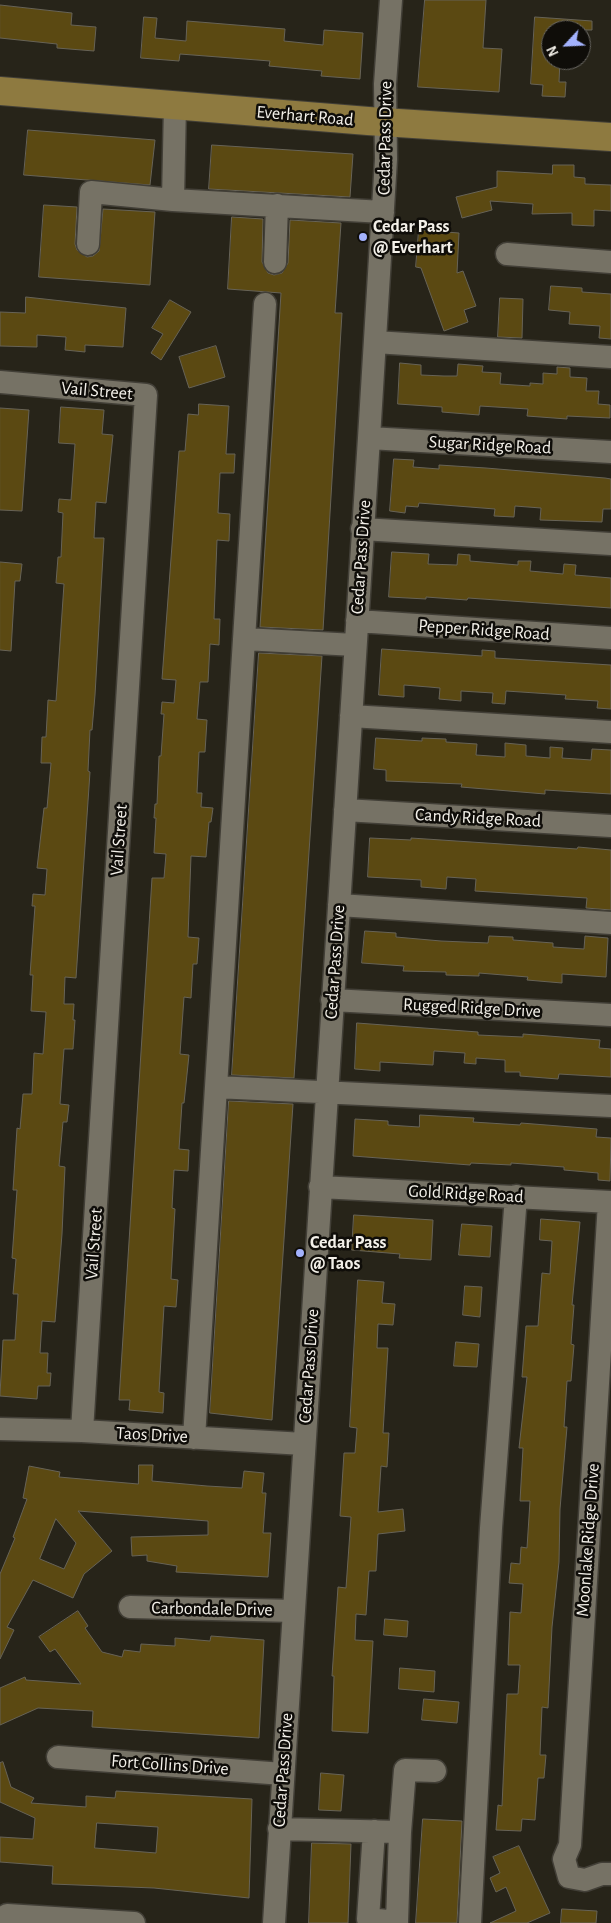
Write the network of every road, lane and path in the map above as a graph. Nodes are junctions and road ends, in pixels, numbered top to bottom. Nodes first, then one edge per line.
1 (388, 0) edge
2 (0, 91) edge
3 (175, 106) junction
4 (386, 123) junction
5 (611, 137) edge
6 (173, 200) junction
7 (277, 205) junction
8 (383, 212) junction
9 (88, 244) dead end
10 (507, 254) dead end
11 (275, 262) dead end
12 (611, 262) edge
13 (265, 304) dead end
14 (375, 342) junction
15 (611, 358) edge
16 (0, 382) edge
17 (369, 438) junction
18 (611, 452) edge
19 (362, 529) junction
20 (611, 544) edge
21 (357, 621) junction
22 (244, 638) junction
23 (611, 638) edge
24 (355, 644) junction
25 (351, 716) junction
26 (611, 732) edge
27 (345, 810) junction
28 (611, 826) edge
29 (338, 905) junction
30 (611, 923) edge
31 (332, 1000) junction
32 (611, 1015) edge
33 (216, 1088) junction
34 (326, 1093) junction
35 (611, 1106) edge
36 (320, 1187) junction
37 (516, 1196) junction
38 (610, 1202) edge
39 (0, 1429) edge
40 (82, 1431) junction
41 (194, 1438) junction
42 (304, 1444) junction
43 (130, 1607) dead end
44 (294, 1611) junction
45 (58, 1757) dead end
46 (435, 1771) dead end
47 (283, 1774) junction
48 (279, 1829) junction
49 (374, 1832) junction
50 (400, 1832) junction
51 (611, 1874) edge
52 (7, 1915) dead end
53 (134, 1923) edge
54 (274, 1923) edge
55 (470, 1923) edge

1 - 4 street, Cedar Pass Drive
2 - 3 main road, Everhart Road
3 - 4 main road, Everhart Road
3 - 6 street
4 - 5 main road, Everhart Road
4 - 8 street, Cedar Pass Drive
6 - 7 street
6 - 9 street
7 - 8 street
7 - 11 street
8 - 14 street, Cedar Pass Drive
10 - 12 street
13 - 22 street
14 - 15 street
14 - 17 street, Cedar Pass Drive
16 - 40 street, Vail Street
17 - 18 street, Sugar Ridge Road
17 - 19 street, Cedar Pass Drive
19 - 20 street
19 - 21 street, Cedar Pass Drive
21 - 23 street, Pepper Ridge Road
21 - 24 street, Cedar Pass Drive
22 - 24 street
22 - 33 street
24 - 25 street, Cedar Pass Drive
25 - 26 street
25 - 27 street, Cedar Pass Drive
27 - 28 street, Candy Ridge Road
27 - 29 street, Cedar Pass Drive
29 - 30 street
29 - 31 street, Cedar Pass Drive
31 - 32 street, Rugged Ridge Drive
31 - 34 street, Cedar Pass Drive
33 - 34 street
33 - 41 street
34 - 35 street
34 - 36 street, Cedar Pass Drive
36 - 37 street, Gold Ridge Road
36 - 42 street, Cedar Pass Drive
37 - 38 street, Gold Ridge Road
37 - 55 street
38 - 51 street, Moonlake Ridge Drive
39 - 40 street, Taos Drive
40 - 41 street, Taos Drive
41 - 42 street, Taos Drive
42 - 44 street, Cedar Pass Drive
43 - 44 street, Carbondale Drive
44 - 47 street, Cedar Pass Drive
45 - 47 street, Fort Collins Drive
46 - 50 street
47 - 48 street, Cedar Pass Drive
48 - 49 street
48 - 54 street, Cedar Pass Drive
49 - 50 street
49 - 50 street
52 - 53 street

